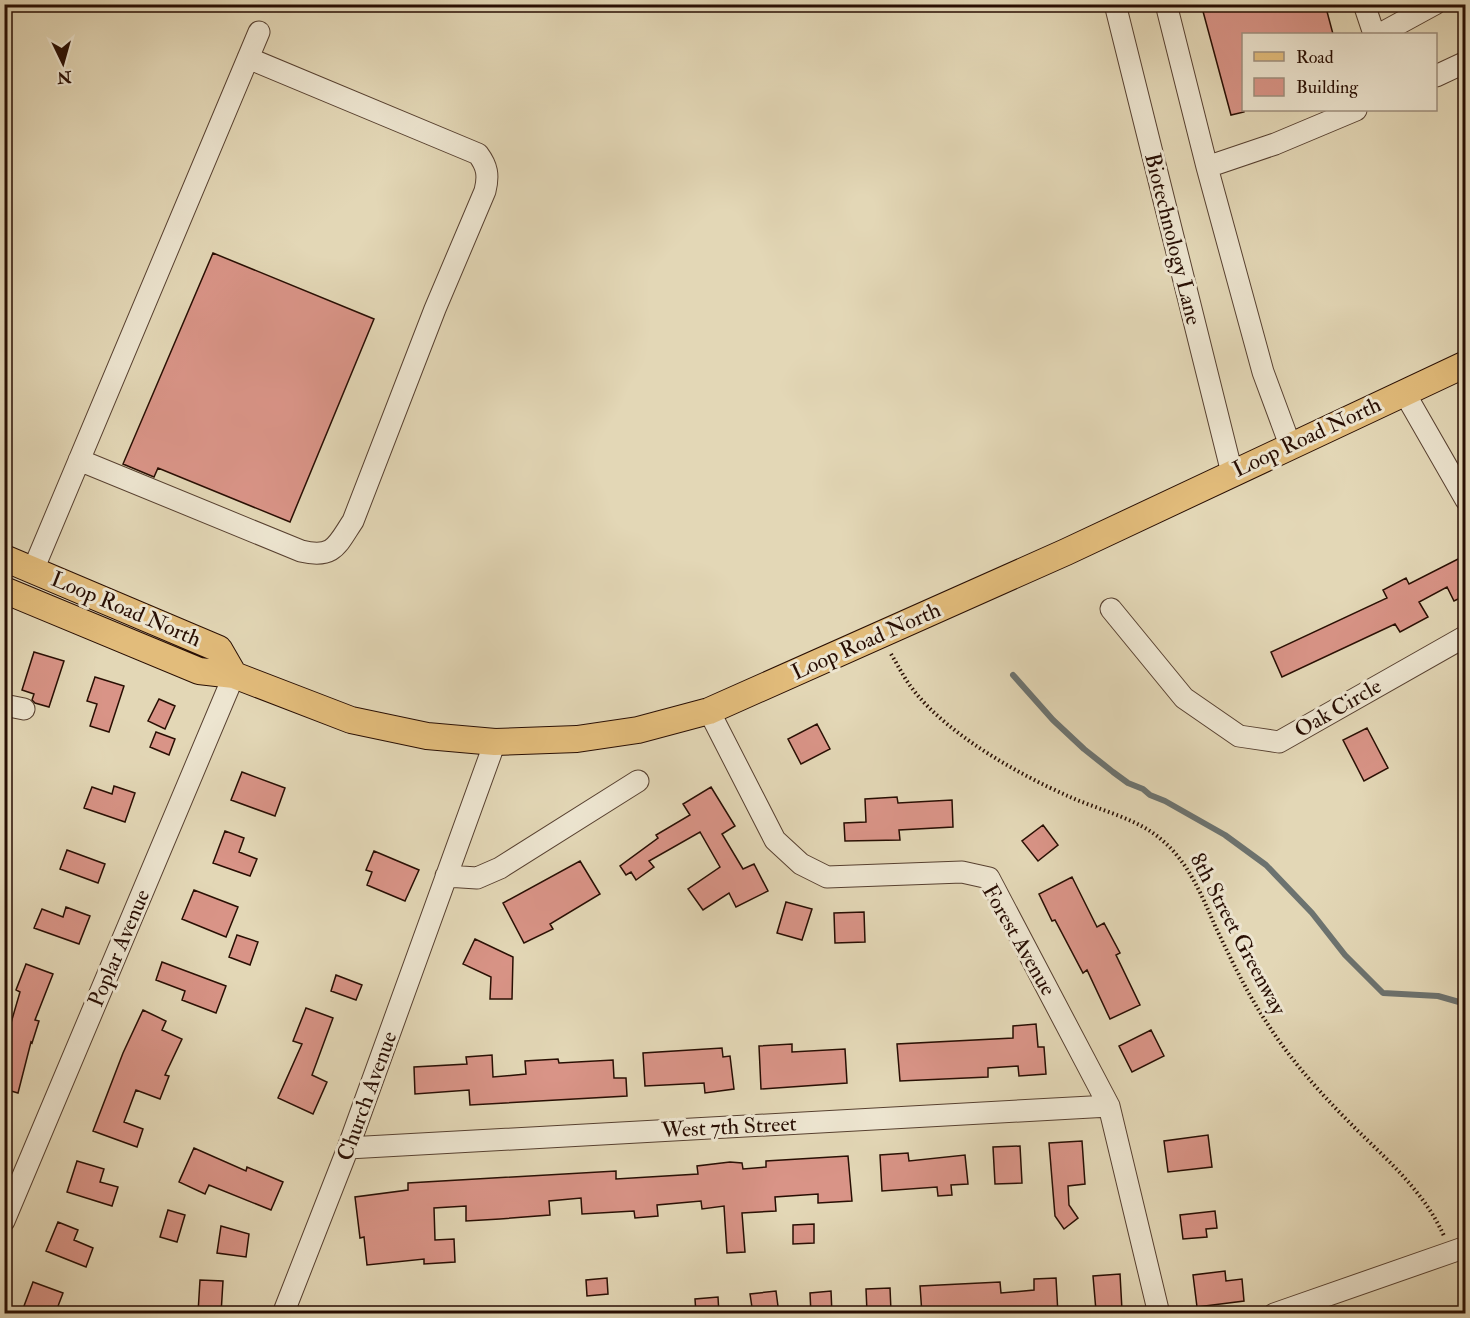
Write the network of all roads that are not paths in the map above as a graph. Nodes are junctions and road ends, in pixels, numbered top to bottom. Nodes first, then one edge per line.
1 (1115, 4) edge
2 (1166, 4) edge
3 (1364, 4) edge
4 (1435, 4) edge
5 (259, 32) dead end
6 (1374, 33) edge
7 (1382, 33) edge
8 (248, 58) junction
9 (1466, 62) edge
10 (1437, 76) edge
11 (1354, 111) edge
12 (1207, 167) junction
13 (1466, 364) edge
14 (1404, 392) junction
15 (1290, 446) junction
16 (79, 460) junction
17 (1232, 473) junction
18 (1466, 500) edge
19 (4, 558) edge
20 (33, 570) junction
21 (4, 590) edge
22 (1111, 609) dead end
23 (1466, 636) edge
24 (234, 675) junction
25 (709, 711) junction
26 (495, 742) junction
27 (638, 781) dead end
28 (446, 876) junction
29 (1109, 1106) junction
30 (348, 1148) junction
31 (4, 1221) edge
32 (1466, 1247) edge
33 (283, 1314) edge
34 (1160, 1314) edge
35 (1274, 1314) edge

1 - 17 street, Biotechnology Lane
2 - 12 street
3 - 6 street
4 - 7 street
5 - 8 street
8 - 16 street
8 - 16 street
9 - 10 street
11 - 12 street
12 - 15 street
13 - 14 main road, Loop Road North
14 - 15 main road, Loop Road North
14 - 18 street
15 - 17 main road, Loop Road North
16 - 20 street
17 - 25 main road, Loop Road North
19 - 20 main road, Loop Road North
20 - 24 main road, Loop Road North
21 - 24 main road, Loop Road North
22 - 23 street, Oak Circle
24 - 26 main road, Loop Road North
24 - 31 street, Poplar Avenue
25 - 26 main road, Loop Road North
25 - 29 street, Forest Avenue
26 - 28 street, Church Avenue
27 - 28 street
28 - 30 street, Church Avenue
29 - 30 street, West 7th Street
29 - 34 street, Forest Avenue
30 - 33 street, Church Avenue
32 - 35 street

